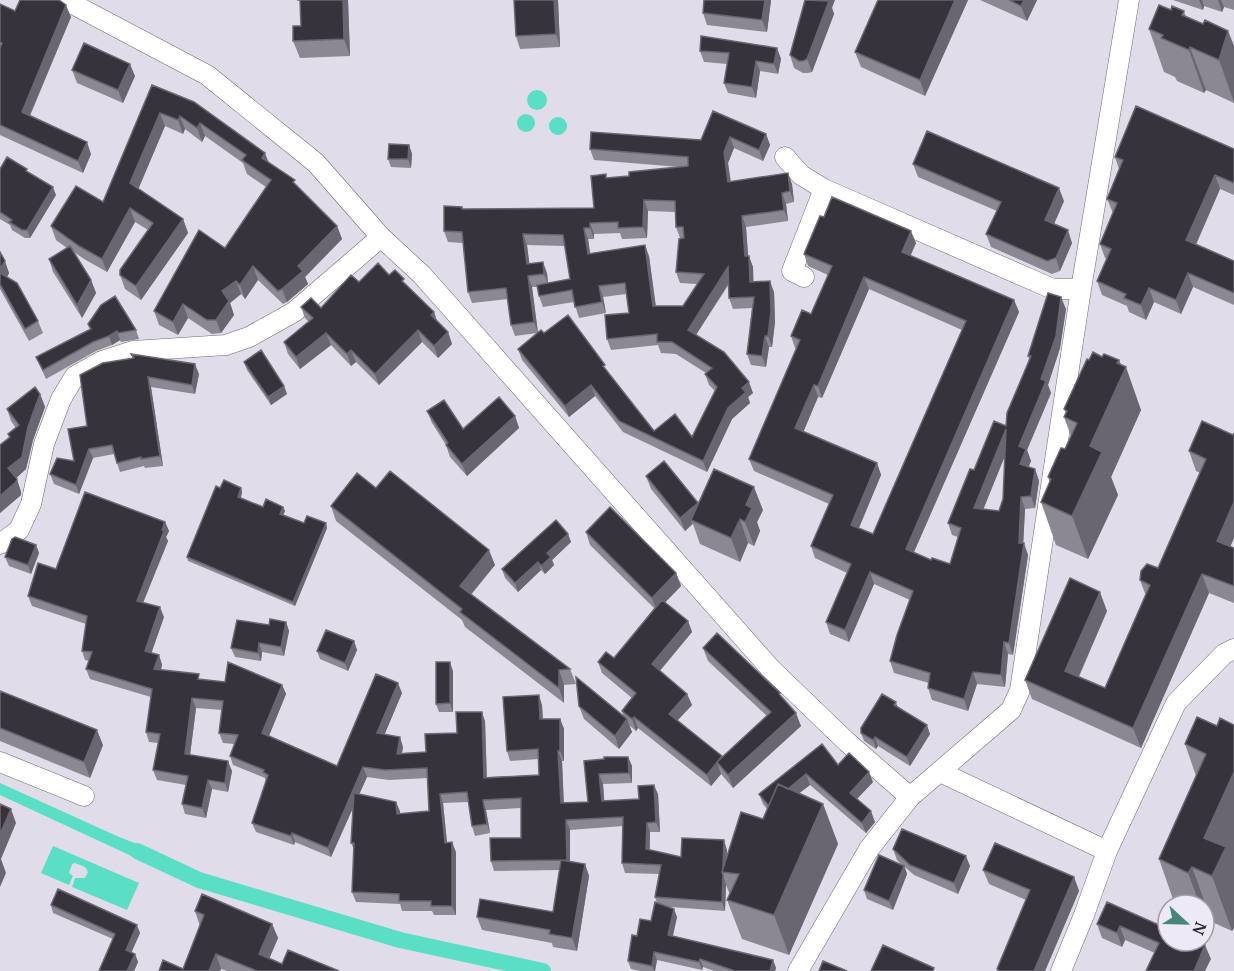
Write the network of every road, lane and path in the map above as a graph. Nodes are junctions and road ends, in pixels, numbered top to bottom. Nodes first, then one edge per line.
1 (65, 0) edge
2 (1130, 0) edge
3 (785, 157) dead end
4 (824, 189) junction
5 (381, 237) junction
6 (804, 277) dead end
7 (1081, 289) junction
8 (0, 544) edge
9 (1234, 649) edge
10 (0, 762) edge
11 (940, 772) junction
12 (84, 796) dead end
13 (910, 797) junction
14 (1107, 851) junction
15 (798, 971) edge
16 (1061, 971) edge

1 - 5 street
2 - 7 street
3 - 4 street
4 - 6 street
4 - 7 street
5 - 8 street
5 - 13 street
7 - 11 street
9 - 14 street
10 - 12 street
11 - 13 street
11 - 14 street
13 - 15 street
14 - 16 street

